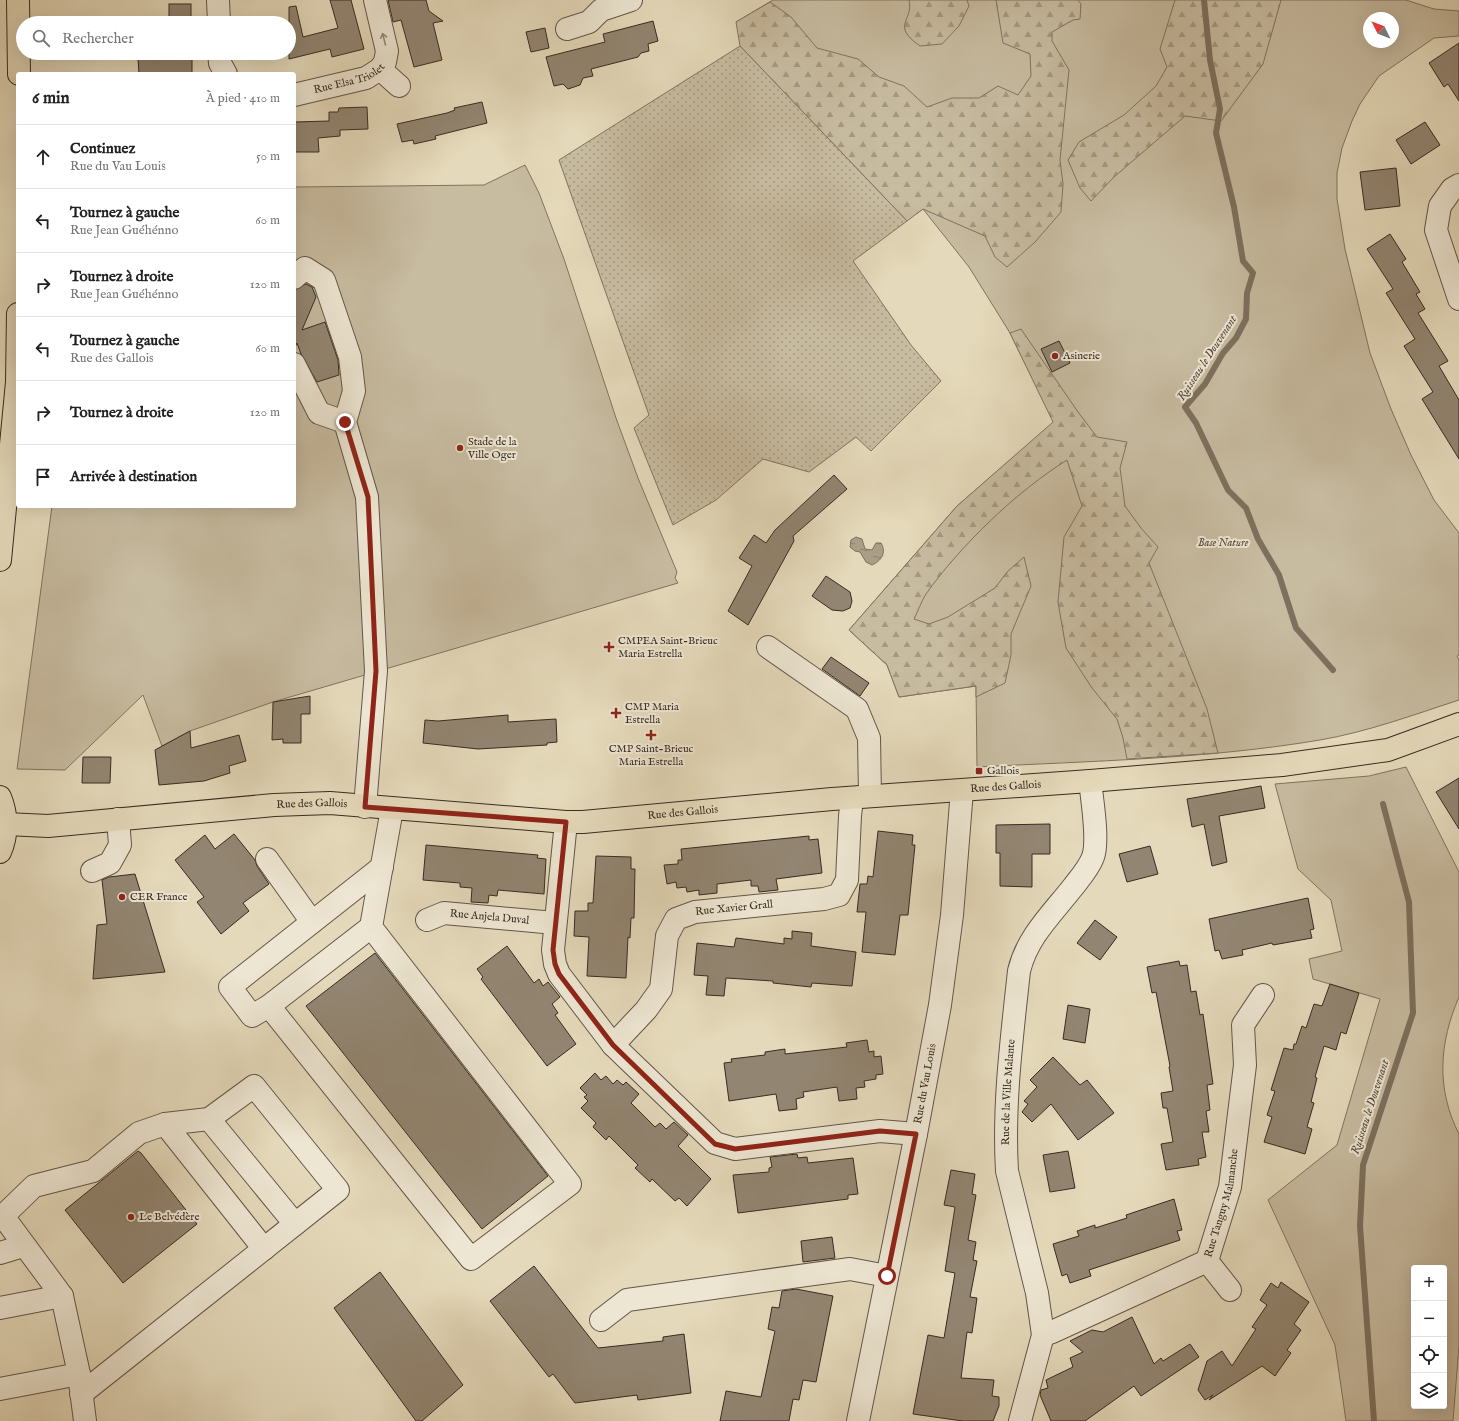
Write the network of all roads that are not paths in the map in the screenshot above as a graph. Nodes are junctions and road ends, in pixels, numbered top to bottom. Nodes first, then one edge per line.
1 (18, 0) edge
2 (218, 0) edge
3 (375, 0) edge
4 (631, 0) edge
5 (18, 16) edge
6 (219, 16) edge
7 (567, 29) dead end
8 (19, 60) edge
9 (220, 60) edge
10 (380, 69) junction
11 (19, 72) edge
12 (225, 72) edge
13 (399, 86) dead end
14 (296, 95) edge
15 (1459, 185) edge
16 (296, 276) edge
17 (1459, 299) edge
18 (296, 368) edge
19 (16, 392) edge
20 (345, 422) junction
21 (0, 560) edge
22 (768, 647) dead end
23 (1459, 724) edge
24 (1090, 781) junction
25 (962, 790) junction
26 (0, 797) edge
27 (861, 797) junction
28 (365, 807) junction
29 (392, 809) junction
30 (118, 819) junction
31 (566, 822) junction
32 (6, 824) junction
33 (0, 852) edge
34 (267, 859) dead end
35 (382, 867) junction
36 (92, 871) dead end
37 (426, 920) dead end
38 (312, 922) junction
39 (555, 924) junction
40 (371, 927) junction
41 (1263, 995) dead end
42 (269, 1006) junction
43 (613, 1045) junction
44 (209, 1119) junction
45 (165, 1124) junction
46 (916, 1134) junction
47 (295, 1224) junction
48 (23, 1246) junction
49 (264, 1249) junction
50 (0, 1253) edge
51 (1207, 1261) junction
52 (887, 1276) junction
53 (1230, 1290) dead end
54 (62, 1296) junction
55 (0, 1308) edge
56 (601, 1320) dead end
57 (1043, 1335) junction
58 (80, 1384) junction
59 (0, 1389) edge
60 (85, 1421) edge
61 (858, 1421) edge
62 (1020, 1421) edge

1 - 5 main road
2 - 6 street
10 -> 3 street, Rue Elsa Triolet
4 - 7 street
8 - 11 main road
9 - 12 street
10 - 13 street
10 - 14 street, Rue Elsa Triolet
15 - 17 street
16 - 20 street
18 - 20 street
19 - 21 main road
20 - 28 street
22 - 27 street
23 - 24 main road, Rue des Gallois
24 - 25 main road, Rue des Gallois
24 - 57 street, Rue de la Ville Malante
25 - 27 main road, Rue des Gallois
25 - 46 street, Rue du Vau Louis
26 - 32 main road
27 - 31 main road, Rue des Gallois
27 - 43 street, Rue Xavier Grall
28 - 29 main road, Rue des Gallois
28 - 30 main road, Rue des Gallois
29 - 31 main road, Rue des Gallois
29 - 35 street
30 - 32 main road, Rue des Gallois
30 - 36 street
31 - 39 street
32 - 33 main road
34 - 38 street
35 - 38 street
35 - 40 street
37 - 39 street, Rue Anjela Duval
38 - 42 street
39 - 43 street
40 - 42 street
40 - 42 street
41 - 51 street, Rue Tanguy Malmanche
43 - 46 street
44 - 45 street
44 - 47 street
44 - 47 street
45 - 48 street
45 - 49 street
46 - 52 street, Rue du Vau Louis
47 - 49 street
48 - 50 street
48 - 54 street
49 - 58 street
51 - 53 street
51 - 57 street, Rue Tanguy Malmanche
52 - 56 street
52 - 61 street, Rue du Vau Louis
54 - 55 street
54 - 58 street
57 - 62 street, Rue de la Ville Malante
58 - 59 street
58 - 60 street

